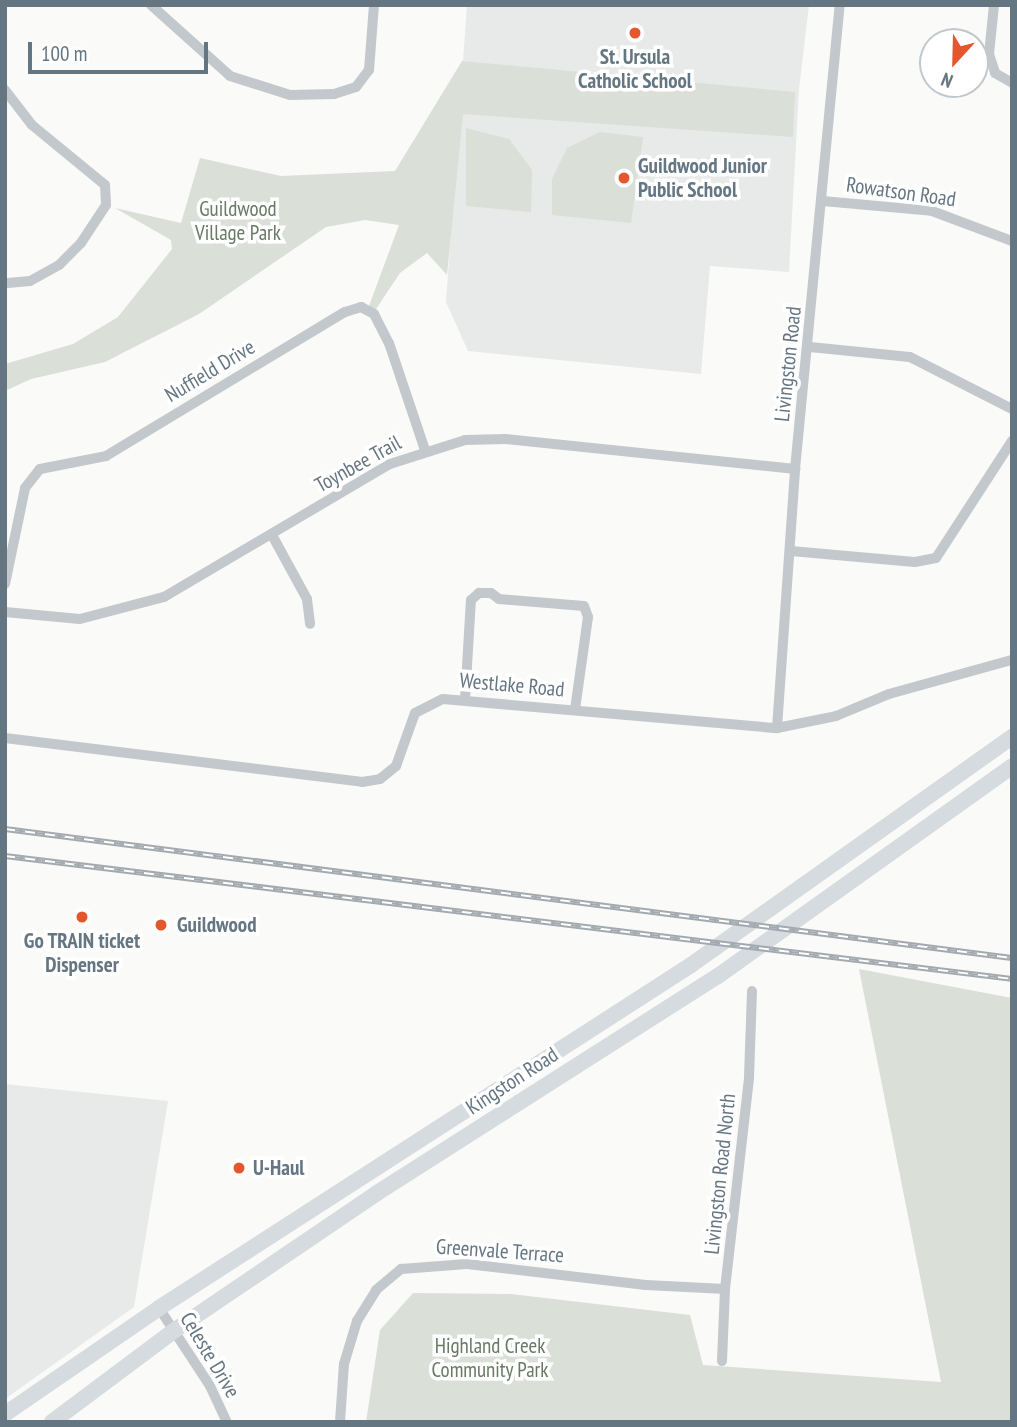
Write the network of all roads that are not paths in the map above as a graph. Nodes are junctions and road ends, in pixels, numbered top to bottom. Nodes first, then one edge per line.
1 (151, 5) edge
2 (374, 5) edge
3 (840, 5) edge
4 (994, 5) edge
5 (1012, 83) edge
6 (5, 90) edge
7 (823, 201) junction
8 (1012, 241) edge
9 (5, 283) edge
10 (810, 347) junction
11 (1012, 409) edge
12 (1012, 441) edge
13 (425, 450) junction
14 (795, 469) junction
15 (272, 536) junction
16 (792, 551) junction
17 (5, 584) edge
18 (5, 612) edge
19 (310, 624) dead end
20 (1012, 660) edge
21 (465, 700) junction
22 (575, 710) junction
23 (777, 727) junction
24 (1012, 737) edge
25 (5, 738) edge
26 (1012, 766) edge
27 (752, 991) dead end
28 (725, 1289) junction
29 (159, 1308) junction
30 (175, 1330) junction
31 (722, 1361) dead end
32 (5, 1414) edge
33 (52, 1422) edge
34 (227, 1422) edge
35 (340, 1422) edge

1 - 2 street
3 - 7 street, Livingston Road
4 - 5 street
6 - 9 street
7 - 8 street, Rowatson Road
7 - 10 street, Livingston Road
10 - 11 street
10 - 14 street, Livingston Road
12 - 16 street
13 - 14 street, Toynbee Trail
13 - 15 street, Toynbee Trail
13 - 17 street, Nuffield Drive
14 - 16 street, Livingston Road
15 - 18 street, Toynbee Trail
15 - 19 street
16 - 23 street, Livingston Road
20 - 23 street, Westlake Road
21 - 22 street, Westlake Road
21 - 22 street
21 - 25 street, Westlake Road
22 - 23 street, Westlake Road
24 - 29 main road, Kingston Road
26 - 30 main road, Kingston Road
27 - 28 street, Livingston Road North
28 - 31 street, Livingston Road North
28 - 35 street, Greenvale Terrace
29 - 30 street, Celeste Drive
29 - 32 main road, Kingston Road
30 - 33 main road, Kingston Road
30 - 34 street, Celeste Drive

